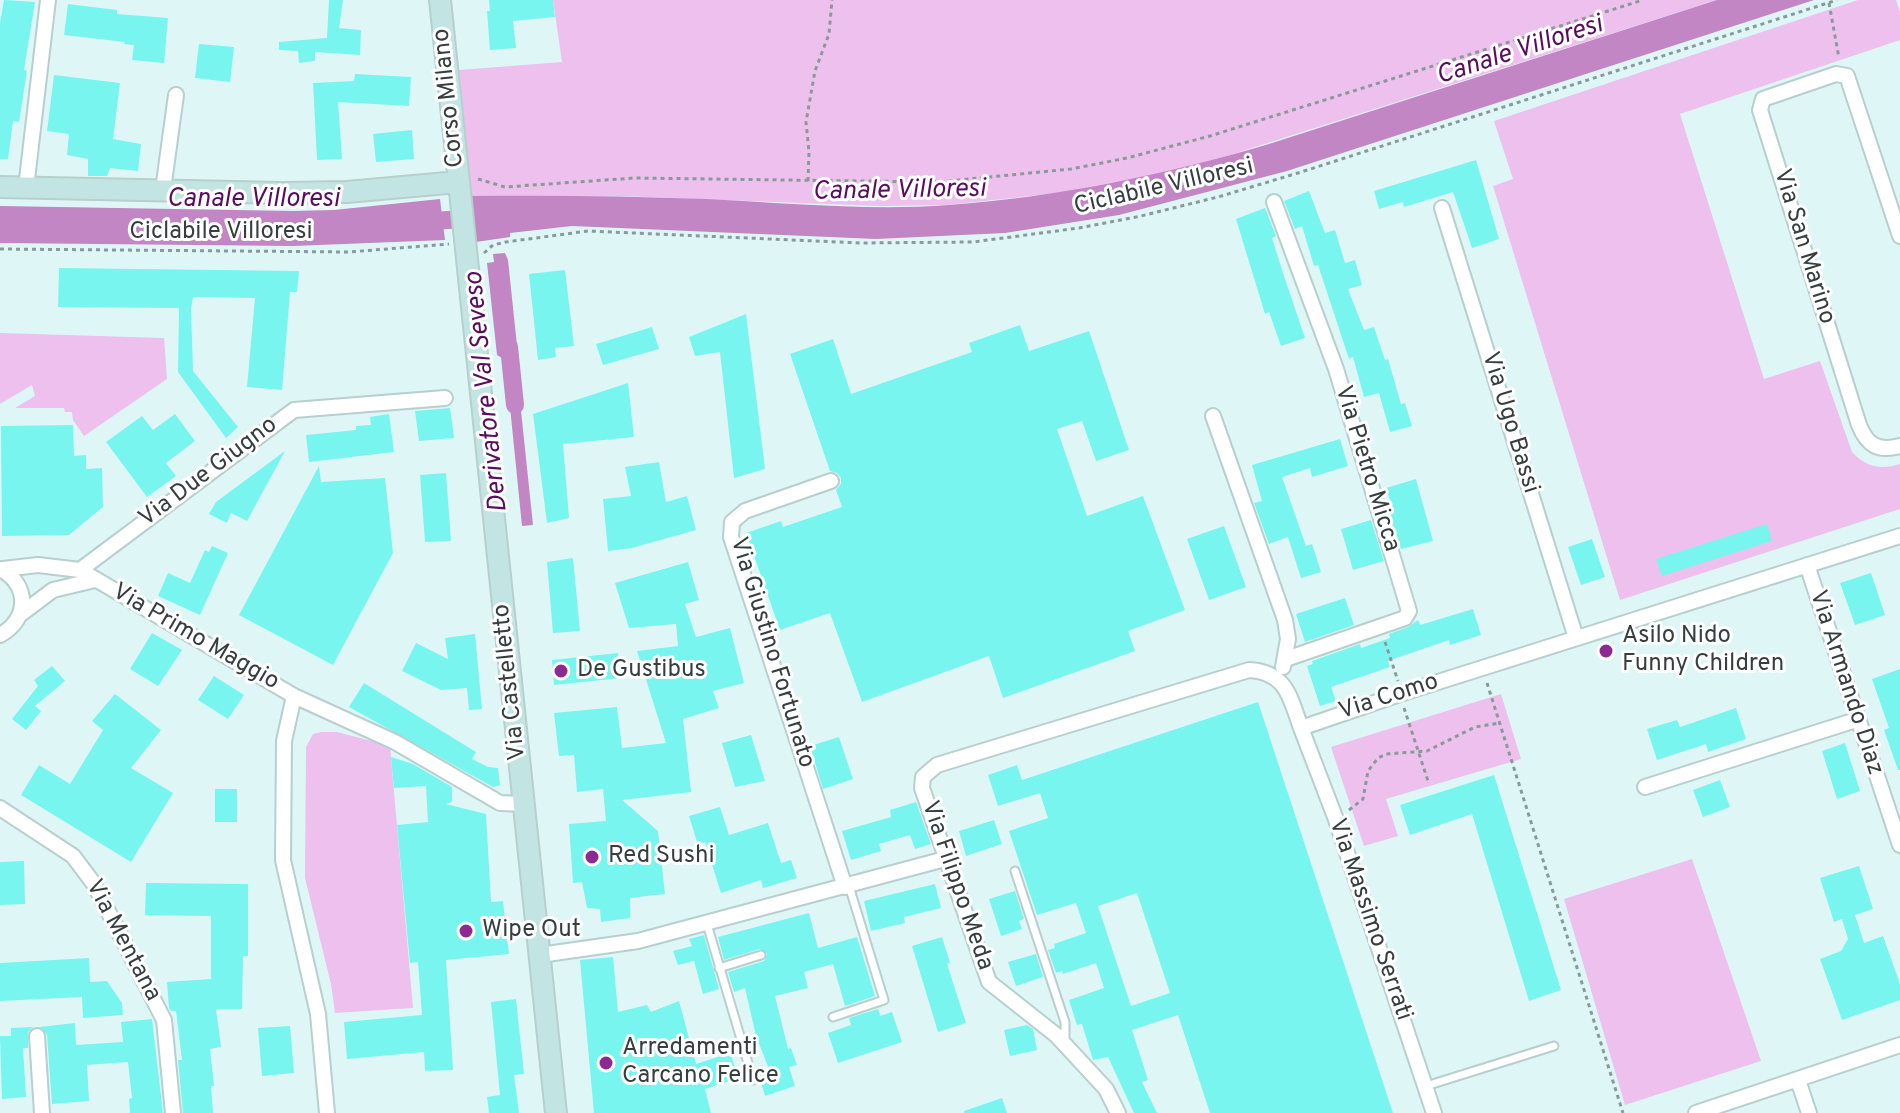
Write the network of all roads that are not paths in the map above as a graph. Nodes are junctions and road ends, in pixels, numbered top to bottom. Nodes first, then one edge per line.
1 (48, 0) edge
2 (440, 0) edge
3 (176, 95) dead end
4 (458, 184) junction
5 (0, 187) edge
6 (26, 188) junction
7 (163, 190) junction
8 (1274, 202) dead end
9 (1442, 208) dead end
10 (1900, 236) edge
11 (469, 250) joint
12 (445, 398) dead end
13 (1213, 416) dead end
14 (1900, 446) edge
15 (831, 481) dead end
16 (1900, 536) edge
17 (1807, 565) junction
18 (2, 569) edge
19 (80, 570) junction
20 (95, 580) junction
21 (21, 614) junction
22 (0, 635) edge
23 (1576, 638) junction
24 (1286, 659) junction
25 (1278, 678) junction
26 (294, 696) junction
27 (1856, 720) junction
28 (1301, 728) junction
29 (1645, 787) dead end
30 (524, 804) junction
31 (0, 808) edge
32 (1900, 845) edge
33 (945, 859) junction
34 (1015, 871) dead end
35 (847, 886) junction
36 (707, 924) junction
37 (540, 955) junction
38 (761, 955) dead end
39 (719, 968) junction
40 (833, 1017) dead end
41 (37, 1036) dead end
42 (1065, 1045) junction
43 (1900, 1045) edge
44 (1554, 1046) dead end
45 (753, 1080) dead end
46 (1798, 1080) junction
47 (1426, 1086) junction
48 (42, 1113) edge
49 (173, 1113) edge
50 (327, 1113) edge
51 (556, 1113) edge
52 (1118, 1113) edge
53 (1434, 1113) edge
54 (1696, 1113) edge
55 (1809, 1113) edge

1 - 6 street
2 - 4 main road, Corso Milano
3 - 7 street
4 - 7 main road
4 - 11 main road, Corso Milano
5 - 6 main road
6 - 7 main road
8 - 24 street, Via Pietro Micca
9 - 23 street, Via Ugo Bassi
10 - 14 street, Via San Marino
11 - 30 main road, Via Castelletto
12 - 19 street, Via Due Giugno
13 - 24 street
15 - 35 street, Via Giustino Fortunato
16 - 17 street, Via Como
17 - 23 street, Via Como
17 - 27 street, Via Armando Diaz
18 - 19 street
18 - 21 street
19 - 20 street
20 - 21 street
20 - 26 street, Via Primo Maggio
21 - 22 street
23 - 28 street, Via Como
24 - 25 street
25 - 28 street
25 - 33 street, Via Filippo Meda
26 - 30 street, Via Primo Maggio
26 - 50 street
27 - 29 street
27 - 32 street, Via Armando Diaz
28 - 47 street, Via Massimo Serrati
30 - 37 main road, Via Castelletto
31 - 49 street, Via Mentana
33 - 35 street
33 - 42 street, Via Filippo Meda
34 - 42 lane
35 - 36 street
35 - 40 lane
36 - 37 street
36 - 39 lane
37 - 51 main road, Via Castelletto
38 - 39 lane
39 - 45 lane
41 - 48 street
42 - 52 street, Via Filippo Meda
43 - 46 street
44 - 47 lane
46 - 54 street
46 - 55 street
47 - 53 street, Via Massimo Serrati

